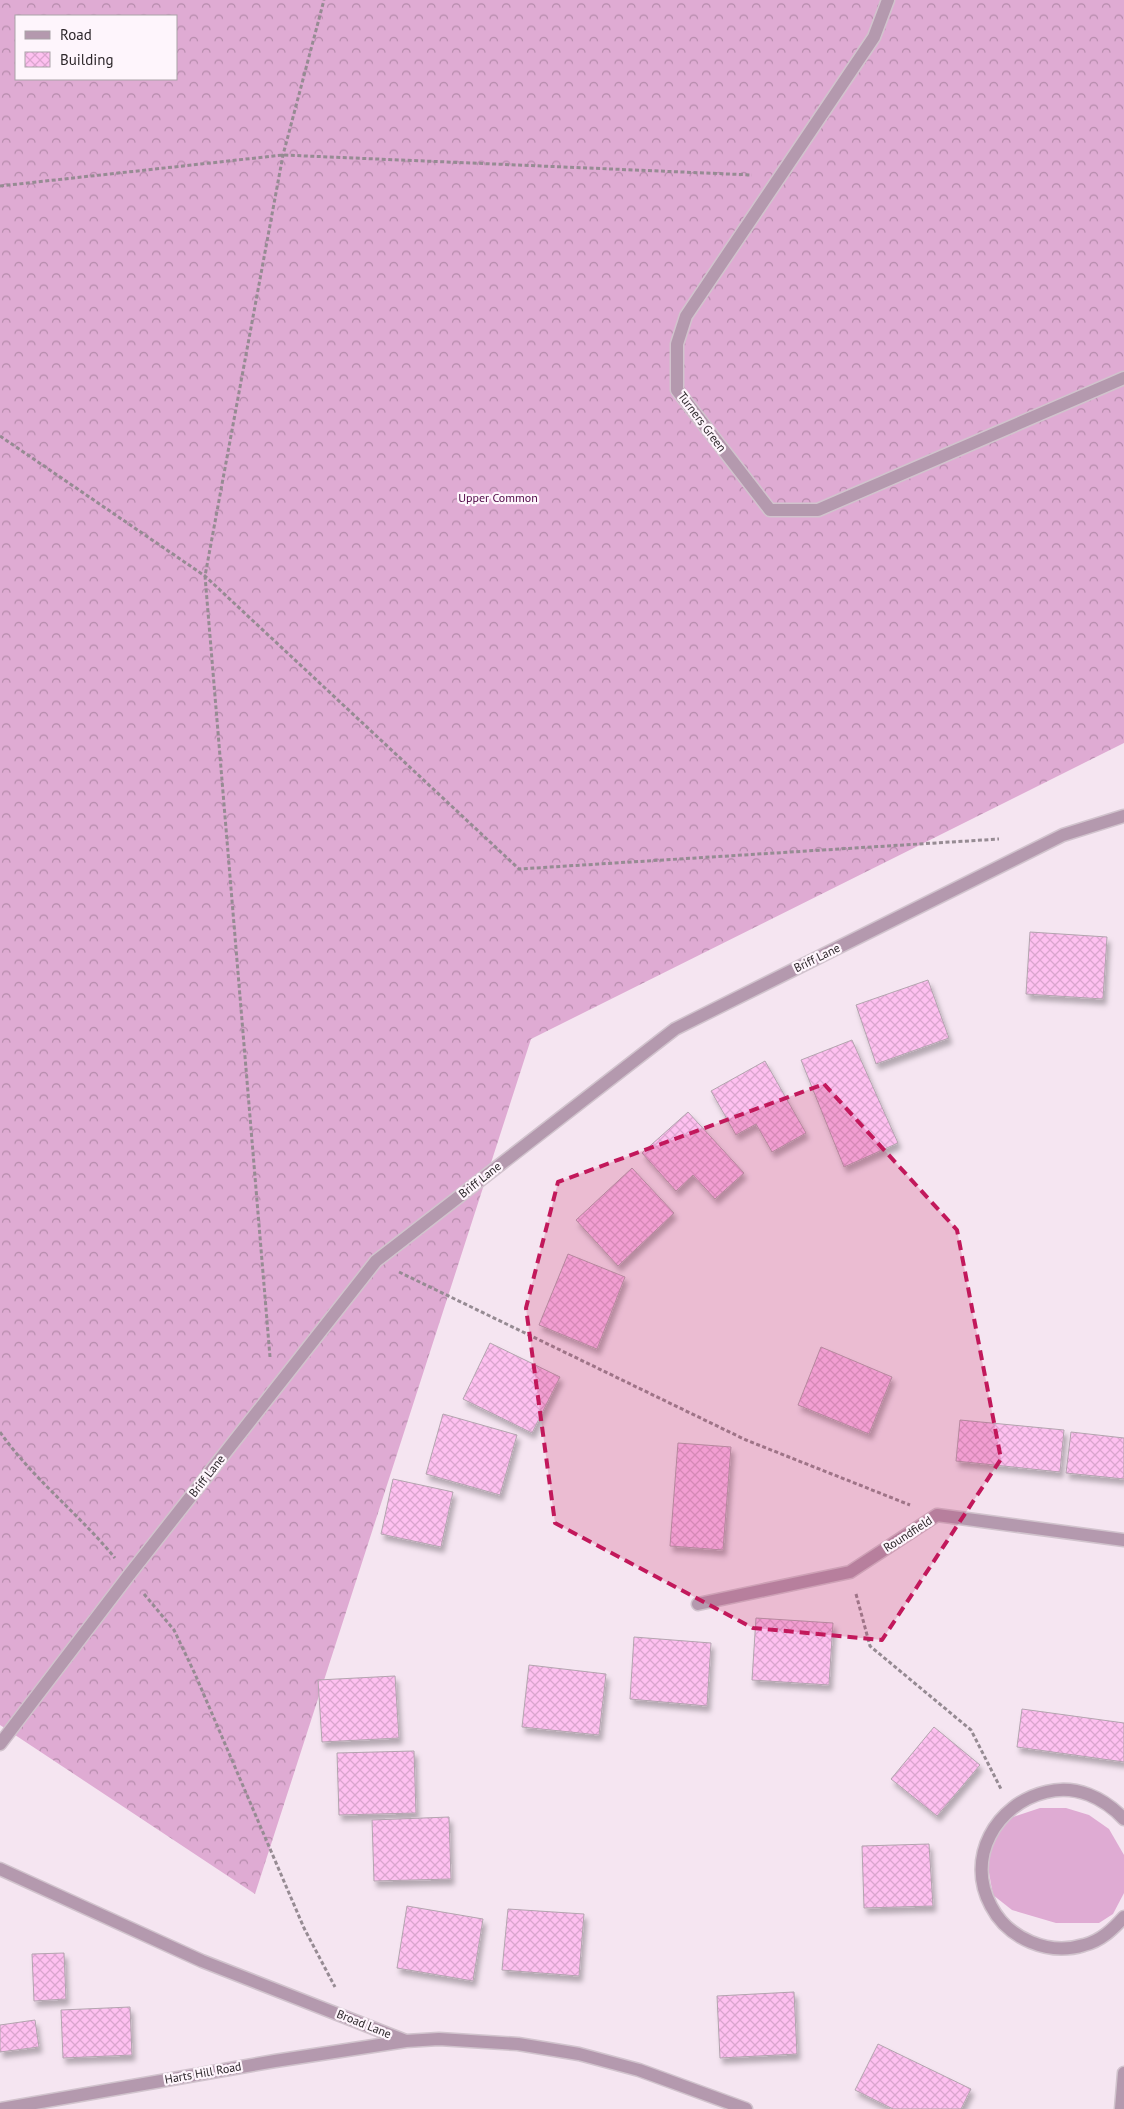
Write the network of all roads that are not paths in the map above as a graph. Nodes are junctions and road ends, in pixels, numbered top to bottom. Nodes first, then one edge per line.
1 (888, 0) edge
2 (1124, 378) edge
3 (1124, 816) edge
4 (1124, 1540) edge
5 (698, 1604) dead end
6 (0, 1744) edge
7 (1124, 1819) edge
8 (0, 1869) edge
9 (1124, 1917) edge
10 (406, 2042) junction
11 (1124, 2073) edge
12 (1, 2109) edge
13 (746, 2109) edge
14 (1121, 2109) edge

1 - 2 street, Turners Green
3 - 6 street, Briff Lane
4 - 5 street, Roundfield
7 - 9 street
8 - 10 street, Broad Lane
10 - 12 street, Harts Hill Road
10 - 13 street, Broad Lane
11 - 14 street

